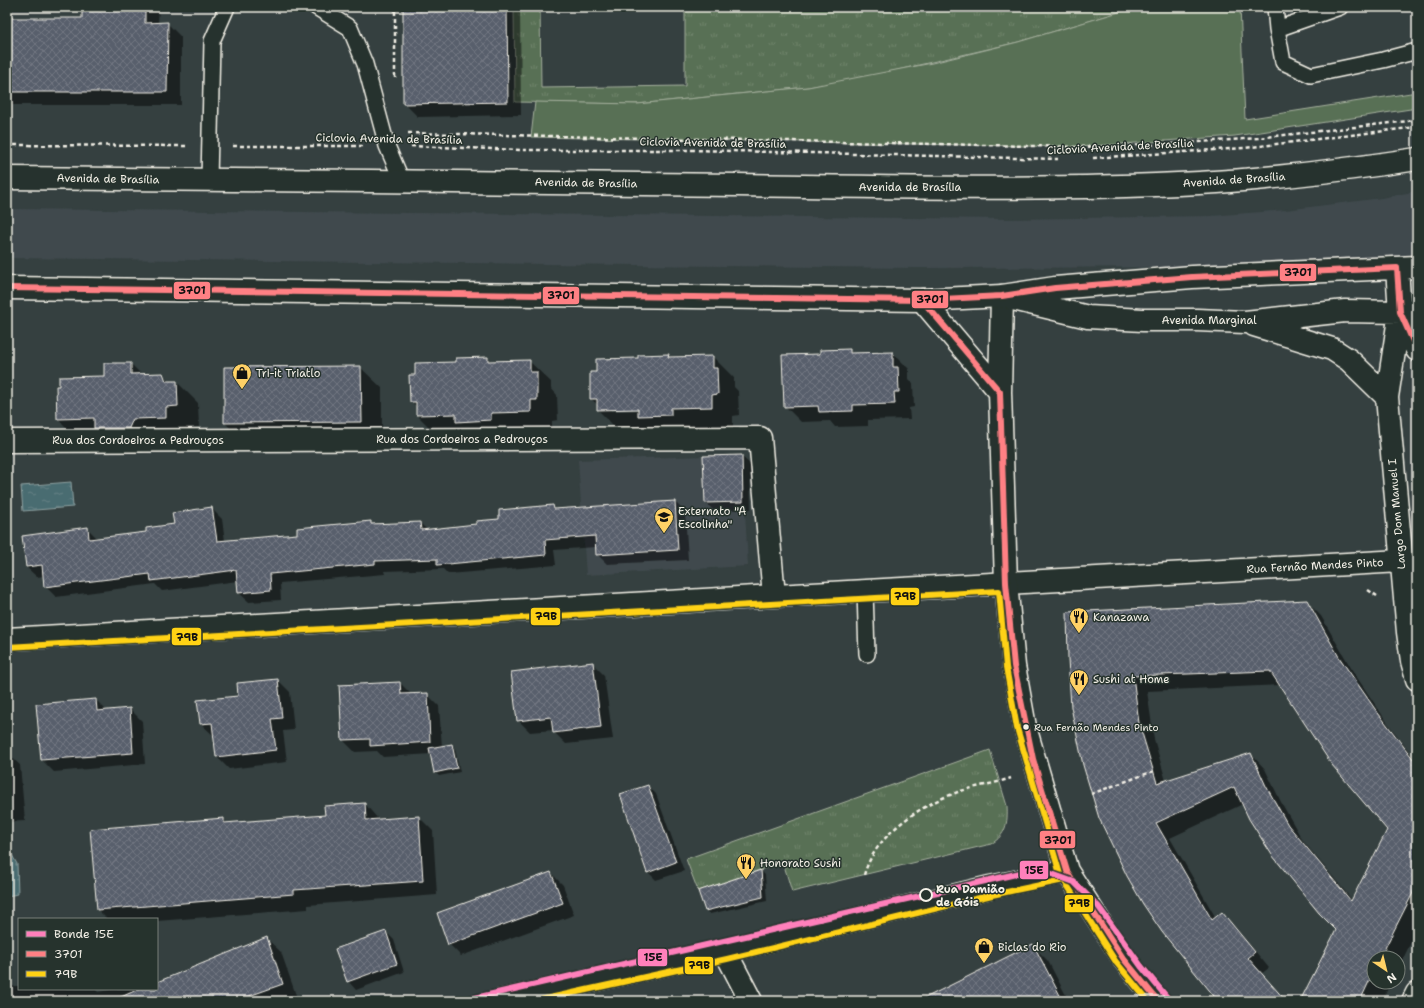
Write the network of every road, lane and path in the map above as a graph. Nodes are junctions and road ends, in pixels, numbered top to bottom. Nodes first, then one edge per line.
1 (46, 7) edge
2 (227, 7) edge
3 (316, 7) edge
4 (395, 7) edge
5 (1275, 7) edge
6 (1340, 7) edge
7 (7, 8) edge
8 (1278, 29) junction
9 (1417, 51) edge
10 (394, 84) dead end
11 (1417, 120) edge
12 (1417, 127) edge
13 (7, 145) edge
14 (210, 146) junction
15 (387, 146) junction
16 (409, 146) junction
17 (1085, 158) dead end
18 (1061, 159) dead end
19 (1417, 159) edge
20 (7, 178) edge
21 (209, 180) junction
22 (402, 181) junction
23 (1407, 267) edge
24 (7, 288) edge
25 (1002, 296) junction
26 (922, 300) junction
27 (1409, 311) edge
28 (1246, 322) junction
29 (1417, 350) edge
30 (1000, 392) junction
31 (1387, 397) junction
32 (7, 441) edge
33 (1401, 561) junction
34 (1006, 583) junction
35 (865, 591) junction
36 (774, 596) junction
37 (7, 639) edge
38 (867, 654) dead end
39 (1417, 679) edge
40 (1036, 769) junction
41 (1154, 771) dead end
42 (1091, 794) dead end
43 (1067, 871) junction
44 (864, 875) dead end
45 (725, 951) junction
46 (1417, 993) edge
47 (499, 1001) edge
48 (751, 1001) edge
49 (1158, 1001) edge
50 (1413, 1001) edge

1 - 7 path
2 - 14 lane
3 - 15 lane
4 - 10 path
5 - 8 lane
6 - 8 lane
8 - 9 lane
11 - 16 path
12 - 17 path, Ciclovia Avenida de Brasília
13 - 14 path, Ciclovia Avenida de Brasília
14 - 15 path, Ciclovia Avenida de Brasília
14 - 21 lane
15 - 16 path, Ciclovia Avenida de Brasília
15 - 22 lane
16 - 18 path, Ciclovia Avenida de Brasília
19 - 22 main road, Avenida de Brasília
20 - 21 main road, Avenida de Brasília
21 - 22 main road, Avenida de Brasília
23 - 25 main road
23 - 27 main road
24 - 26 main road
25 - 26 main road
25 - 28 main road, Avenida Marginal
25 - 30 main road
26 - 30 main road
27 - 28 main road, Avenida Marginal
27 - 29 main road
27 - 31 main road, Largo Dom Manuel I
28 - 31 main road
30 - 34 main road
31 - 33 main road, Largo Dom Manuel I
32 - 36 main road, Rua dos Cordoeiros a Pedrouços
33 - 34 main road, Rua Fernão Mendes Pinto
33 - 39 main road, Largo Dom Manuel I
34 - 35 main road, Rua Fernão Mendes Pinto
34 - 40 main road
35 - 36 main road, Rua Fernão Mendes Pinto
35 - 38 lane
36 - 37 main road, Rua Fernão Mendes Pinto
40 - 43 main road
40 - 44 path
41 - 42 path
43 - 45 main road
43 - 49 main road
45 - 47 main road
45 - 48 main road
46 - 50 main road

